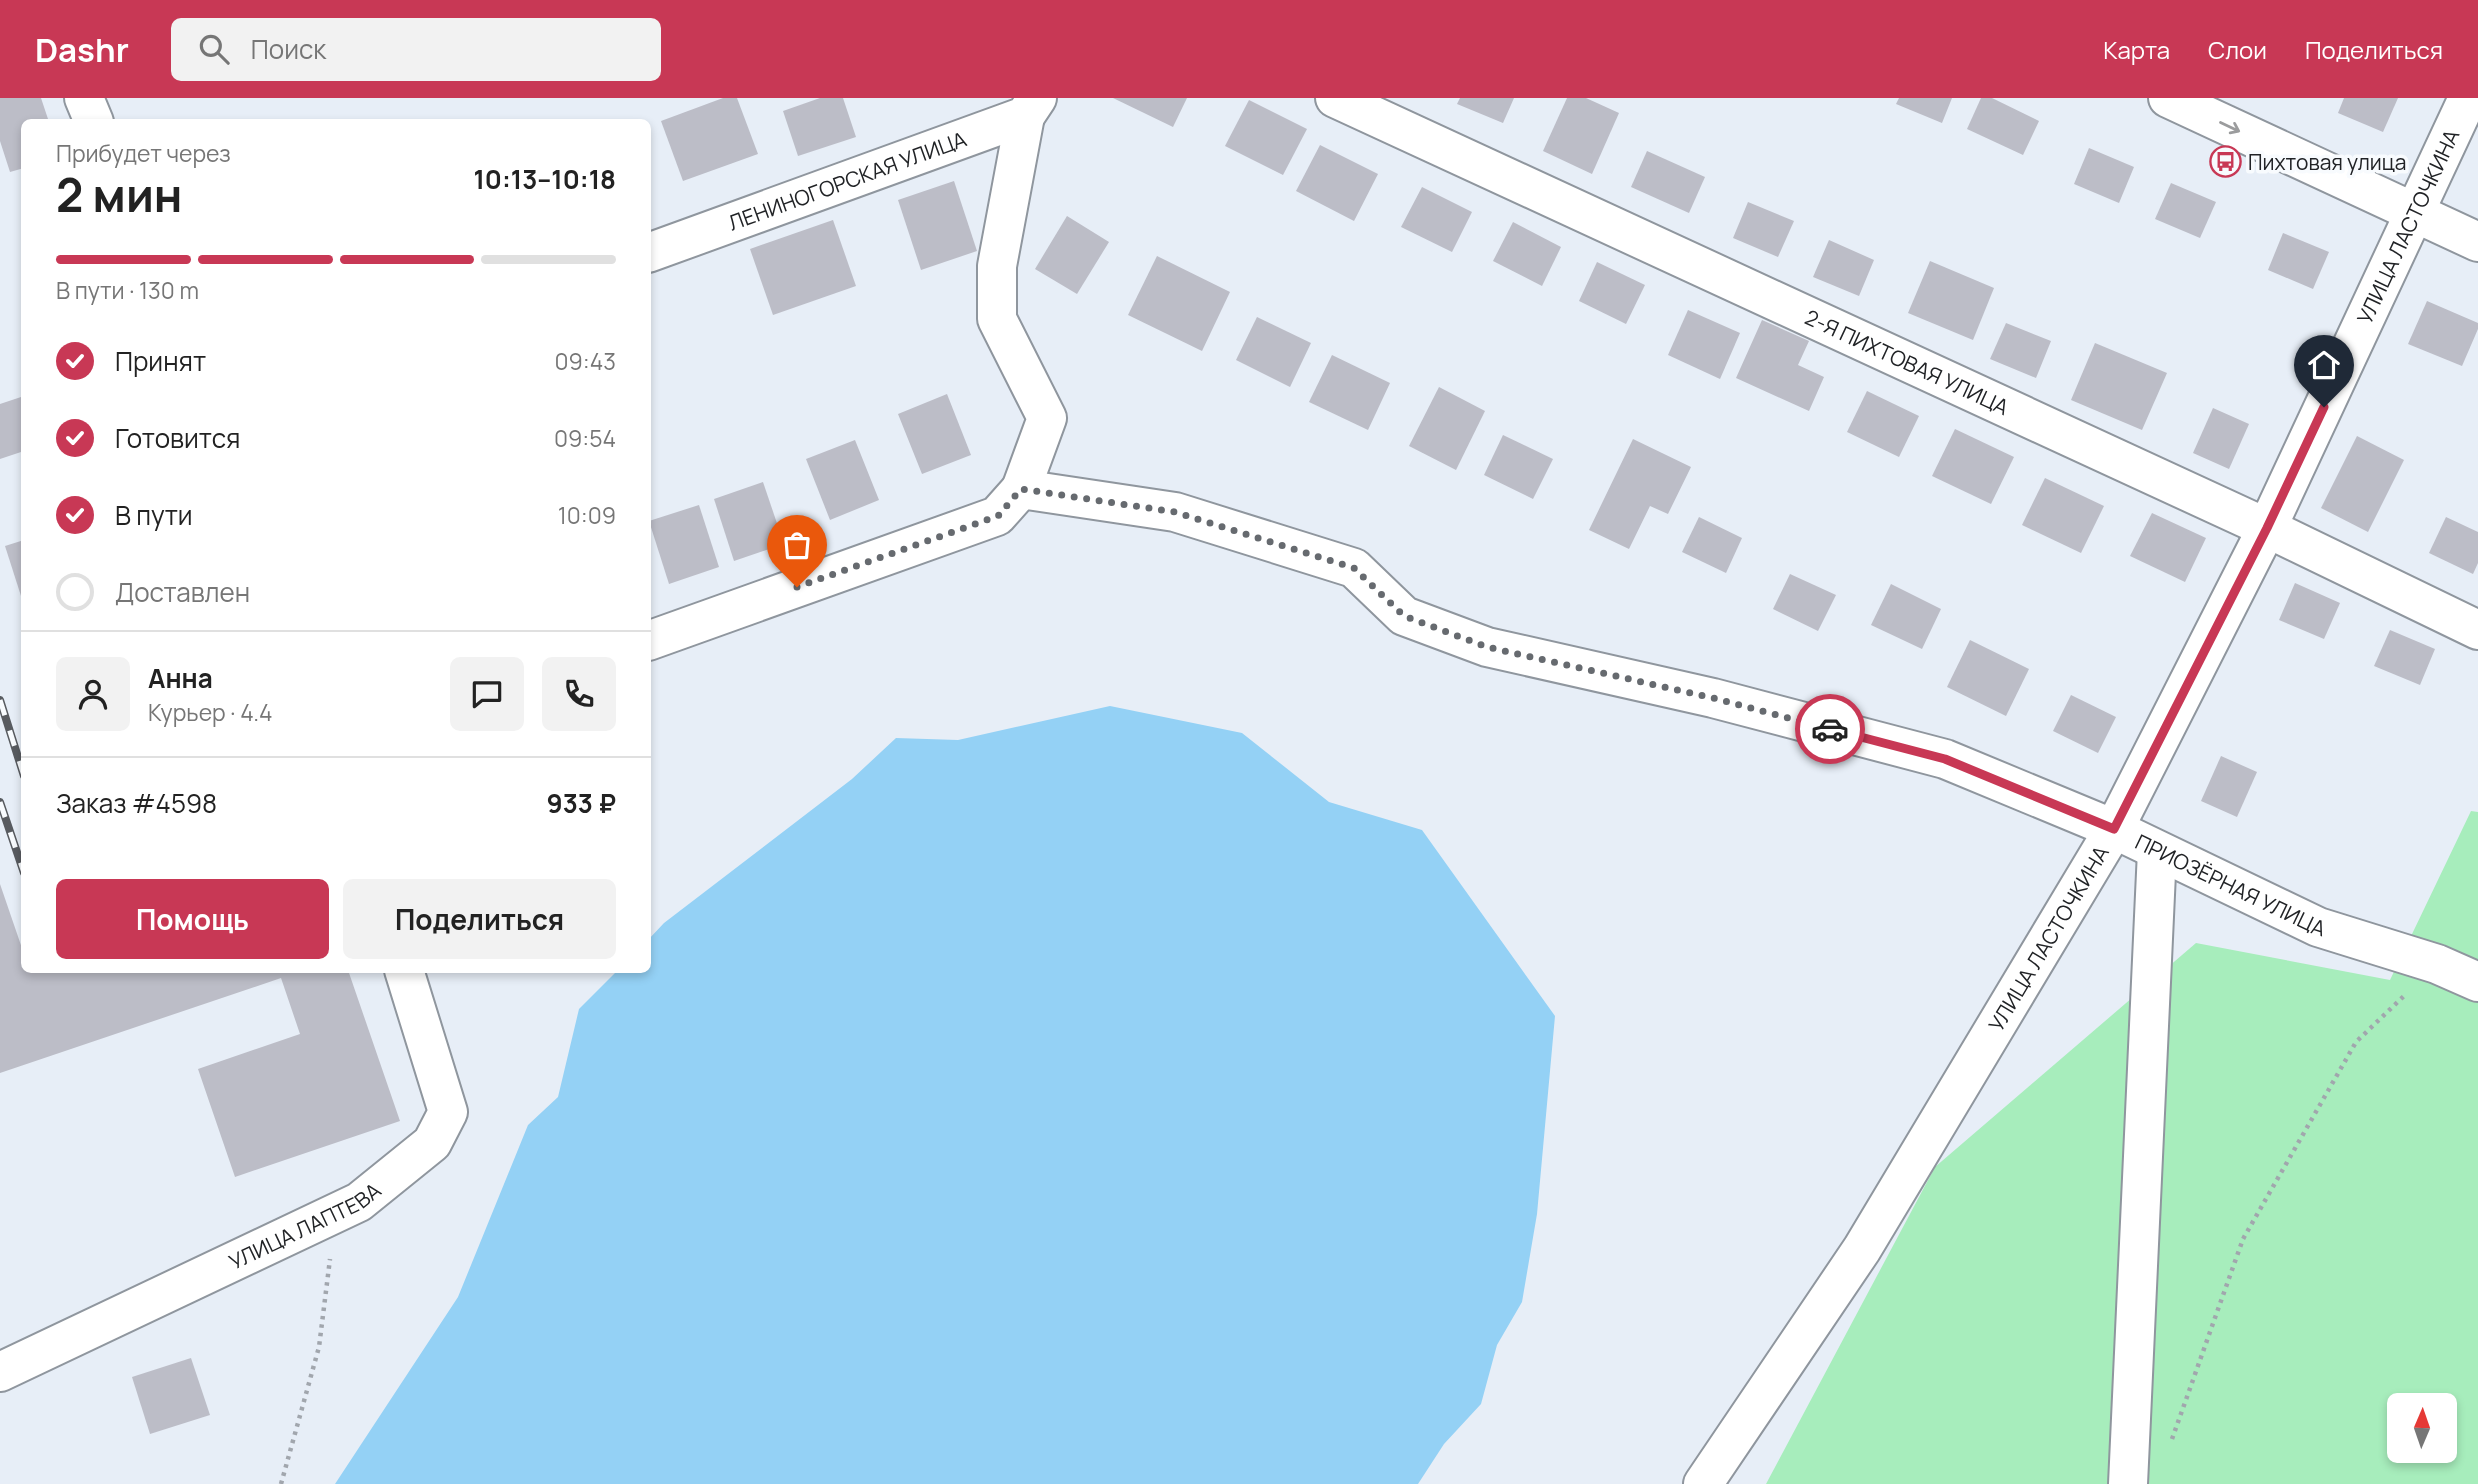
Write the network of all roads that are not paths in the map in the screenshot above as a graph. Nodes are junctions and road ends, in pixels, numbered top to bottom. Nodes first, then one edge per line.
1 (84, 98) edge
2 (1335, 98) edge
3 (2168, 98) edge
4 (2468, 98) edge
5 (1031, 107) edge
6 (93, 119) edge
7 (2416, 214) junction
8 (2478, 242) edge
9 (651, 252) edge
10 (1021, 489) junction
11 (2267, 528) junction
12 (2478, 629) edge
13 (651, 639) edge
14 (2114, 829) junction
15 (2157, 851) junction
16 (405, 973) edge
17 (2478, 982) edge
18 (0, 1372) edge
19 (2129, 1483) edge
20 (1703, 1484) edge

1 - 6 street
2 - 11 street, 2-Я ПИХТОВАЯ УЛИЦА
3 -> 7 street
4 - 7 street, УЛИЦА ЛАСТОЧКИНА
5 - 9 street, ЛЕНИНОГОРСКАЯ УЛИЦА
5 - 10 street
7 - 8 street
7 - 11 street, УЛИЦА ЛАСТОЧКИНА
10 - 13 street
10 - 14 street, ПРИОЗЁРНАЯ УЛИЦА
11 - 12 street, 2-Я ПИХТОВАЯ УЛИЦА
11 - 14 street, УЛИЦА ЛАСТОЧКИНА
14 - 15 street, ПРИОЗЁРНАЯ УЛИЦА
14 - 20 street, УЛИЦА ЛАСТОЧКИНА
15 - 17 street, ПРИОЗЁРНАЯ УЛИЦА
15 - 19 street
16 - 18 street, УЛИЦА ЛАПТЕВА

